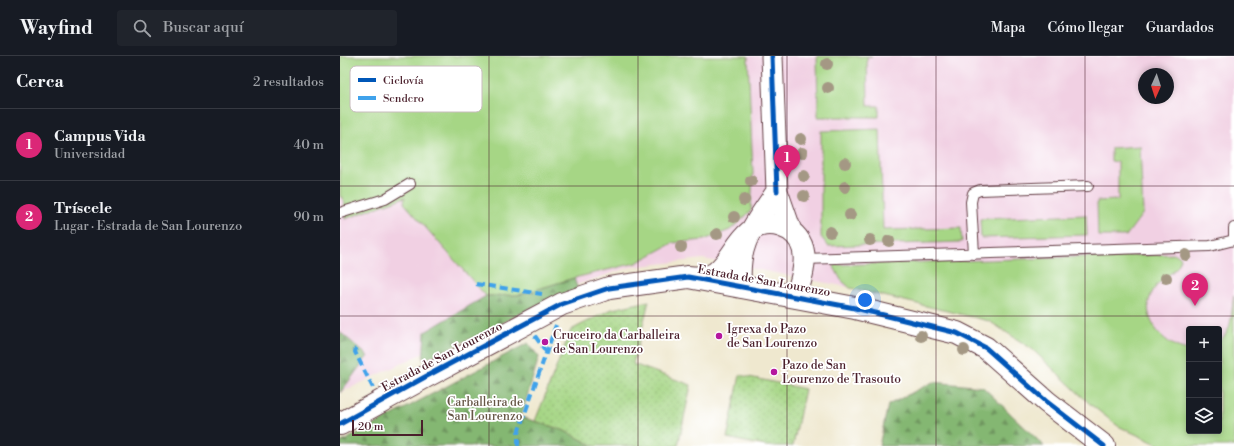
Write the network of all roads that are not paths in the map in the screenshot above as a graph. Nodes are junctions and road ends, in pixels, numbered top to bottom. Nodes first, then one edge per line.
1 (772, 56) edge
2 (410, 184) dead end
3 (1088, 186) dead end
4 (777, 191) junction
5 (340, 213) edge
6 (1234, 228) edge
7 (791, 231) junction
8 (749, 232) junction
9 (1234, 238) edge
10 (974, 254) junction
11 (804, 259) junction
12 (688, 277) junction
13 (741, 286) junction
14 (796, 297) junction
15 (340, 424) edge
16 (1104, 446) edge

1 - 4 street
2 - 5 lane
3 - 10 lane
4 - 7 street
4 - 8 street
6 - 9 lane
7 - 8 street
7 - 11 street
8 - 12 street
8 - 13 street
9 - 10 lane
10 - 11 lane
11 - 14 street
12 - 13 street, Estrada de San Lourenzo
12 - 15 street, Estrada de San Lourenzo
13 - 14 street, Estrada de San Lourenzo
14 - 16 street, Estrada de San Lourenzo

